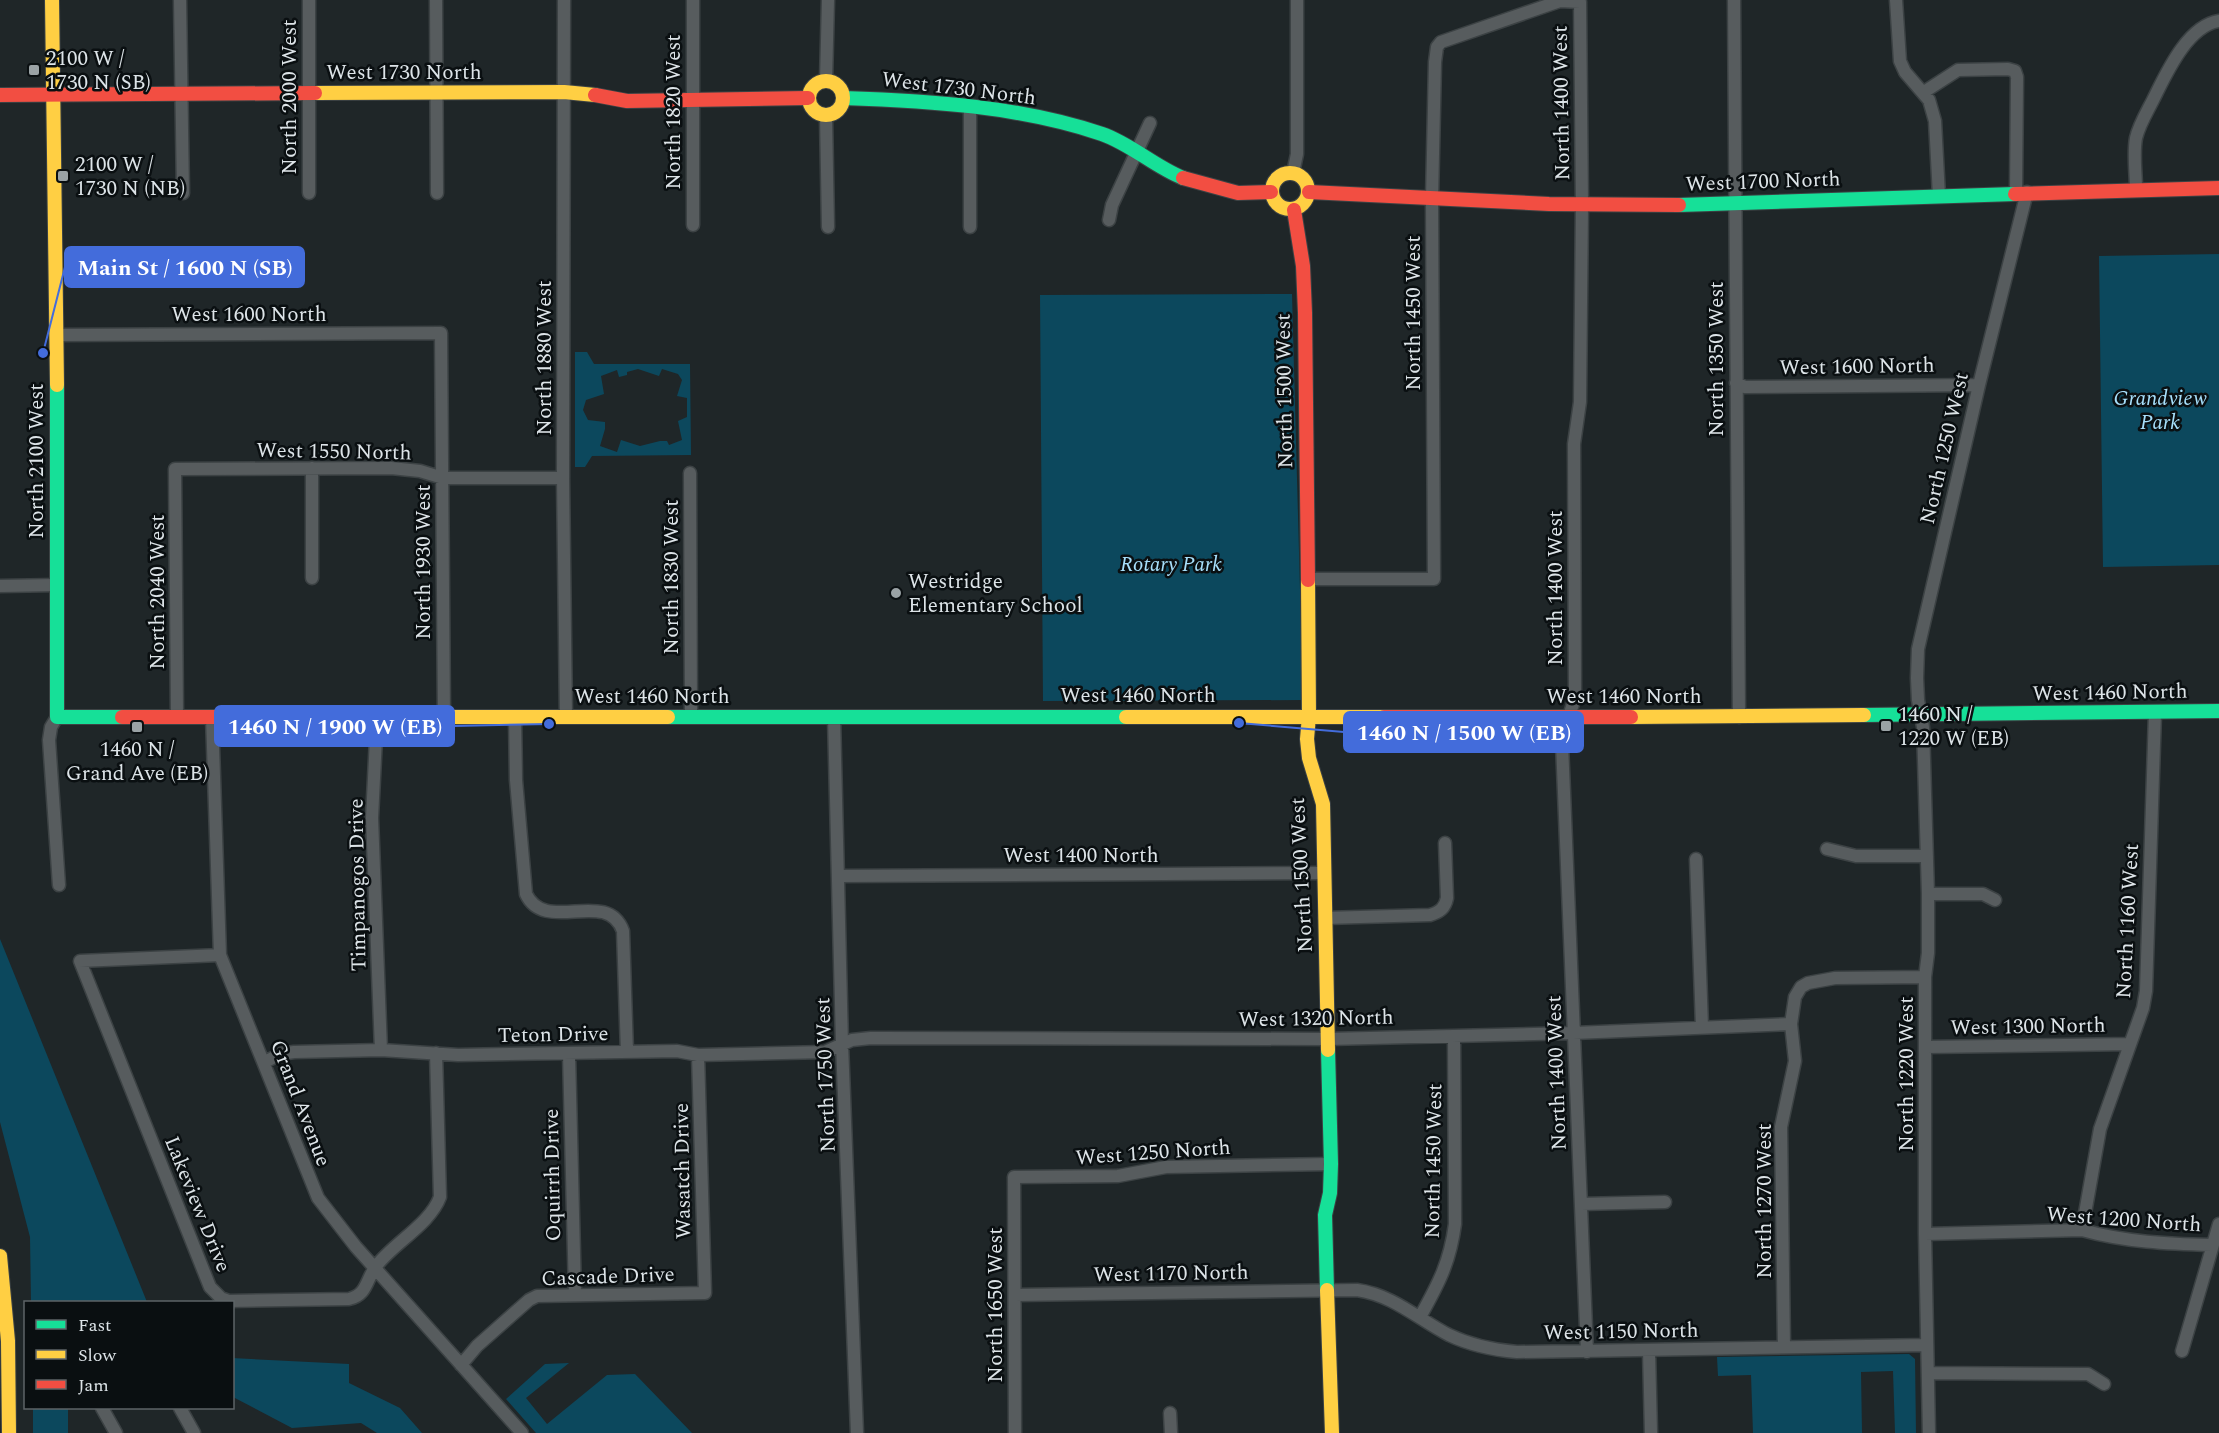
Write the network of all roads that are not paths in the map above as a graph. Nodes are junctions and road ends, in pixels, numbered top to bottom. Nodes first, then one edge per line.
1 (52, 0) edge
2 (180, 0) edge
3 (309, 0) edge
4 (436, 0) edge
5 (564, 0) edge
6 (693, 0) edge
7 (828, 0) edge
8 (1297, 0) edge
9 (1734, 0) edge
10 (1896, 0) edge
11 (2219, 21) edge
12 (1437, 47) joint
13 (826, 81) junction
14 (564, 92) junction
15 (1924, 92) junction
16 (181, 93) junction
17 (309, 93) junction
18 (437, 93) junction
19 (53, 94) junction
20 (0, 95) edge
21 (808, 98) junction
22 (843, 98) junction
23 (693, 100) junction
24 (970, 107) junction
25 (826, 116) junction
26 (1150, 123) dead end
27 (1137, 153) junction
28 (1293, 173) junction
29 (2219, 188) edge
30 (2136, 189) junction
31 (1271, 192) junction
32 (1309, 192) junction
33 (183, 193) dead end
34 (309, 193) dead end
35 (437, 193) dead end
36 (2022, 193) junction
37 (1939, 196) junction
38 (1432, 199) junction
39 (1735, 204) junction
40 (1582, 205) junction
41 (1294, 210) junction
42 (1109, 220) dead end
43 (693, 225) dead end
44 (828, 227) dead end
45 (970, 227) dead end
46 (441, 333) joint
47 (57, 335) junction
48 (1736, 384) junction
49 (1979, 385) junction
50 (312, 468) junction
51 (175, 469) joint
52 (690, 473) dead end
53 (442, 478) junction
54 (563, 478) junction
55 (312, 578) dead end
56 (1308, 579) junction
57 (57, 585) junction
58 (0, 586) edge
59 (2219, 711) edge
60 (2155, 713) junction
61 (177, 716) junction
62 (691, 716) junction
63 (1309, 716) junction
64 (1921, 716) junction
65 (57, 717) junction
66 (212, 717) junction
67 (515, 717) junction
68 (566, 717) junction
69 (834, 717) junction
70 (1569, 717) junction
71 (1738, 717) junction
72 (377, 718) junction
73 (444, 718) junction
74 (1445, 843) dead end
75 (1827, 849) dead end
76 (1927, 856) junction
77 (1696, 859) dead end
78 (1324, 873) junction
79 (839, 876) junction
80 (58, 885) dead end
81 (1928, 894) junction
82 (1995, 900) dead end
83 (1325, 918) junction
84 (220, 955) junction
85 (1925, 977) junction
86 (1791, 1024) junction
87 (1702, 1027) junction
88 (1574, 1033) junction
89 (1454, 1036) junction
90 (1328, 1039) junction
91 (842, 1044) junction
92 (2130, 1044) junction
93 (1926, 1047) junction
94 (381, 1050) junction
95 (627, 1052) junction
96 (436, 1053) junction
97 (569, 1054) junction
98 (698, 1055) junction
99 (265, 1062) junction
100 (1331, 1164) junction
101 (1014, 1177) joint
102 (1665, 1202) dead end
103 (1581, 1204) junction
104 (2219, 1224) edge
105 (2082, 1230) junction
106 (1925, 1234) junction
107 (2212, 1245) junction
108 (0, 1256) edge
109 (375, 1267) junction
110 (704, 1286) joint
111 (1328, 1291) junction
112 (575, 1294) junction
113 (1015, 1294) junction
114 (1420, 1317) junction
115 (1927, 1345) junction
116 (1784, 1347) junction
117 (1649, 1351) junction
118 (2182, 1351) dead end
119 (1587, 1352) junction
120 (461, 1365) junction
121 (1928, 1373) junction
122 (2104, 1384) dead end
123 (103, 1409) edge
124 (181, 1409) edge
125 (1170, 1413) dead end
126 (9, 1433) edge
127 (116, 1433) edge
128 (194, 1433) edge
129 (522, 1433) edge
130 (857, 1433) edge
131 (1016, 1433) edge
132 (1171, 1433) edge
133 (1332, 1433) edge
134 (1651, 1433) edge
135 (1929, 1433) edge

1 - 19 main road, North 2100 West
2 - 16 street
3 - 17 street, North 2000 West
4 - 18 street
5 - 14 street, North 1880 West
6 - 23 street, North 1820 West
7 - 13 street
8 - 28 street
9 - 39 street, North 1350 West
10 - 15 street
11 - 30 street
12 - 38 street, North 1450 West
12 - 40 street, North 1400 West
13 - 21 main road
13 - 22 main road
14 - 18 main road, West 1730 North
14 - 23 main road, West 1730 North
14 - 54 street, North 1880 West
15 - 36 street, North 1250 West
15 - 37 street
16 - 17 main road, West 1730 North
16 - 19 main road, West 1730 North
16 - 33 street
17 - 18 main road, West 1730 North
17 - 34 street, North 2000 West
18 - 35 street
19 - 20 main road, West 1730 North
19 - 47 main road, North 2100 West
21 - 23 main road, West 1730 North
21 - 25 main road
22 - 24 main road, West 1730 North
22 - 25 main road
23 - 43 street, North 1820 West
24 - 27 main road, West 1730 North
24 - 45 street
25 - 44 street
26 - 27 street
27 - 31 main road, West 1730 North
27 - 42 street
28 - 31 main road
28 - 32 main road
29 - 30 main road, West 1700 North
30 - 36 main road, West 1700 North
31 - 41 main road
32 - 38 main road, West 1700 North
32 - 41 main road
36 - 37 main road, West 1700 North
36 - 49 street, North 1250 West
37 - 39 main road, West 1700 North
38 - 40 main road, West 1700 North
38 - 56 street, North 1450 West
39 - 40 main road, West 1700 North
39 - 48 street, North 1350 West
40 - 70 street, North 1400 West
41 - 56 main road, North 1500 West
46 - 47 street, West 1600 North
46 - 53 street, North 1930 West
47 - 57 main road, North 2100 West
48 - 49 street, West 1600 North
48 - 71 street, North 1350 West
49 - 64 street, North 1250 West
50 - 51 street, West 1550 North
50 - 53 street, West 1550 North
50 - 55 street
51 - 61 street, North 2040 West
52 - 62 street, North 1830 West
53 - 54 street, West 1550 North
53 - 73 street, North 1930 West
54 - 68 street, North 1880 West
56 - 63 main road, North 1500 West
57 - 58 street
57 - 65 main road, North 2100 West
59 - 60 main road, West 1460 North
60 - 64 main road, West 1460 North
60 - 92 street, North 1160 West
61 - 65 main road, West 1460 North
61 - 66 main road, West 1460 North
62 - 68 main road, West 1460 North
62 - 69 main road, West 1460 North
63 - 69 main road, West 1460 North
63 - 70 main road, West 1460 North
63 - 78 main road, North 1500 West
64 - 71 main road, West 1460 North
64 - 76 street, North 1220 West
65 - 80 street, North 2100 West
66 - 72 main road, West 1460 North
66 - 84 street, Grand Avenue
67 - 68 main road, West 1460 North
67 - 73 main road, West 1460 North
67 - 95 street
69 - 79 street, North 1750 West
70 - 71 main road, West 1460 North
70 - 88 street, North 1400 West
72 - 73 main road, West 1460 North
72 - 94 street, Timpanogos Drive
74 - 83 street
75 - 76 street
76 - 81 street, North 1220 West
77 - 87 street
78 - 79 street, West 1400 North
78 - 83 main road, North 1500 West
79 - 91 street, North 1750 West
81 - 82 street
81 - 85 street, North 1220 West
83 - 90 main road, North 1500 West
84 - 99 street, Grand Avenue
84 - 109 street, Lakeview Drive
85 - 86 street, North 1270 West
85 - 93 street, North 1220 West
86 - 87 street, West 1320 North
86 - 116 street, North 1270 West
87 - 88 street, West 1320 North
88 - 89 street, West 1320 North
88 - 103 street, North 1400 West
89 - 90 street, West 1320 North
89 - 114 street, North 1450 West
90 - 91 street, West 1320 North
90 - 100 main road, North 1500 West
91 - 98 street, Teton Drive
91 - 130 street, North 1750 West
92 - 93 street, West 1300 North
92 - 105 street, North 1160 West
93 - 106 street, North 1220 West
94 - 96 street, Teton Drive
94 - 99 street, Teton Drive
95 - 97 street, Teton Drive
95 - 98 street, Teton Drive
96 - 97 street, Teton Drive
96 - 109 street, Lakeview Drive
97 - 112 street, Oquirrh Drive
98 - 110 street, Wasatch Drive
99 - 109 street, Grand Avenue
100 - 101 street, West 1250 North
100 - 111 main road, North 1500 West
101 - 113 street, North 1650 West
102 - 103 street
103 - 119 street, North 1400 West
104 - 107 street
105 - 106 street, West 1200 North
105 - 107 street, West 1200 North
106 - 115 street, North 1220 West
107 - 118 street
108 - 126 main road
109 - 120 street, Grand Avenue
110 - 112 street, Cascade Drive
111 - 113 street, West 1170 North
111 - 114 street, West 1150 North
111 - 133 main road, North 1500 West
112 - 120 street, Cascade Drive
113 - 131 street, North 1650 West
114 - 119 street, West 1150 North
115 - 116 street, West 1150 North
115 - 121 street, North 1220 West
116 - 117 street, West 1150 North
117 - 119 street, West 1150 North
117 - 134 street
120 - 129 street, Grand Avenue
121 - 122 street
121 - 135 street, North 1220 West
123 - 127 street
124 - 128 street
125 - 132 street

